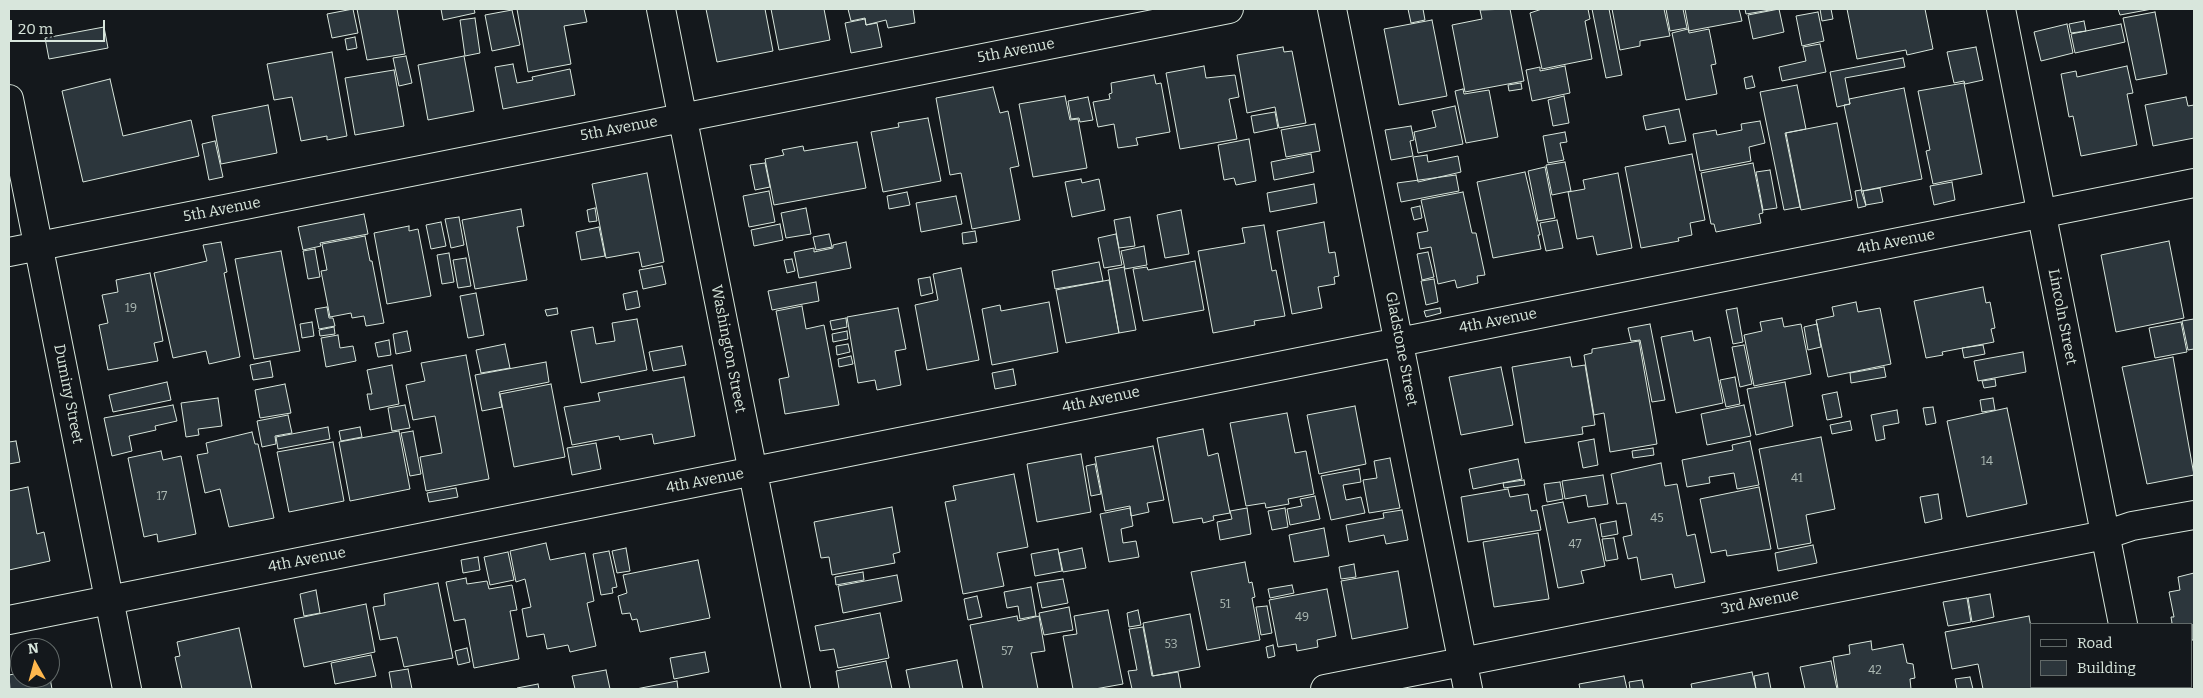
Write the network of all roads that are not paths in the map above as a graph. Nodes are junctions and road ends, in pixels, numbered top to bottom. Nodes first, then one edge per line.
1 (661, 9) edge
2 (1229, 9) edge
3 (1332, 9) edge
4 (2001, 9) edge
5 (9, 100) edge
6 (682, 117) junction
7 (2194, 183) edge
8 (2041, 213) junction
9 (38, 246) junction
10 (9, 252) edge
11 (1399, 341) junction
12 (752, 472) junction
13 (2194, 515) edge
14 (2105, 535) junction
15 (109, 600) junction
16 (9, 620) edge
17 (2123, 623) edge
18 (1463, 661) junction
19 (127, 689) edge
20 (796, 689) edge
21 (1324, 689) edge
22 (1468, 689) edge

1 - 6 street, Washington Street
2 - 6 street, 5th Avenue
3 - 11 street, Gladstone Street
4 - 8 street, Lincoln Street
5 - 9 street, Duminy Street
6 - 9 street, 5th Avenue
6 - 12 street, Washington Street
7 - 8 street, 4th Avenue
8 - 11 street, 4th Avenue
8 - 14 street, Lincoln Street
9 - 10 street, 5th Avenue
9 - 15 street, Duminy Street
11 - 12 street, 4th Avenue
11 - 18 street, Gladstone Street
12 - 15 street, 4th Avenue
12 - 20 street, Washington Street
13 - 14 street, 3rd Avenue
14 - 17 street, Lincoln Street
14 - 18 street, 3rd Avenue
15 - 16 street, 4th Avenue
15 - 19 street, Duminy Street
18 - 21 street, 3rd Avenue
18 - 22 street, Gladstone Street

